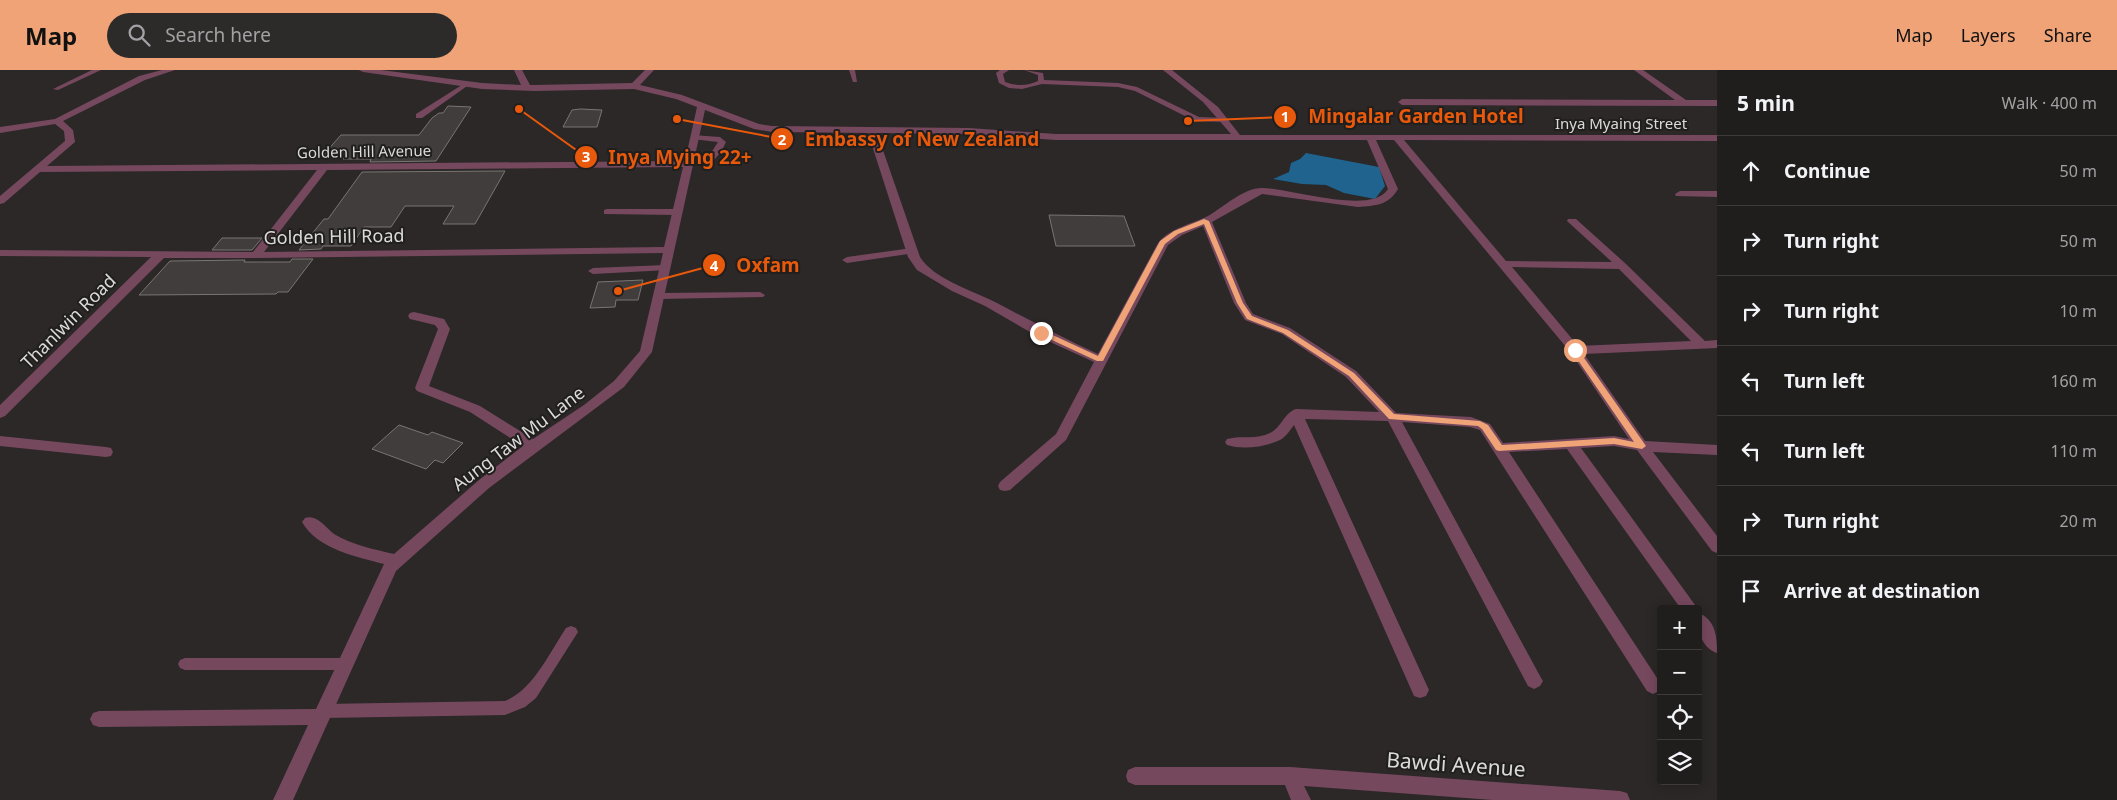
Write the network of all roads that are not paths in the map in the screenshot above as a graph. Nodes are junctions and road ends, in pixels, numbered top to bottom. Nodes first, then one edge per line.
1 (98, 70) edge
2 (171, 70) edge
3 (362, 70) edge
4 (518, 70) edge
5 (650, 70) edge
6 (852, 70) edge
7 (1006, 70) edge
8 (1027, 70) edge
9 (1168, 70) edge
10 (1638, 70) edge
11 (855, 81) dead end
12 (1041, 82) junction
13 (467, 84) junction
14 (634, 86) junction
15 (527, 88) junction
16 (56, 89) dead end
17 (1402, 102) dead end
18 (1684, 103) junction
19 (1717, 103) edge
20 (702, 106) junction
21 (419, 116) dead end
22 (1225, 120) junction
23 (57, 121) junction
24 (0, 130) edge
25 (872, 131) junction
26 (695, 137) junction
27 (1237, 137) junction
28 (1370, 137) junction
29 (1396, 137) junction
30 (1717, 138) edge
31 (689, 161) junction
32 (325, 166) junction
33 (40, 169) junction
34 (1680, 194) dead end
35 (1717, 194) edge
36 (0, 201) edge
37 (607, 212) dead end
38 (677, 212) junction
39 (1206, 221) junction
40 (1572, 221) dead end
41 (669, 250) junction
42 (912, 251) junction
43 (0, 253) edge
44 (161, 254) junction
45 (256, 255) junction
46 (847, 260) dead end
47 (1504, 264) junction
48 (1622, 266) junction
49 (665, 268) junction
50 (593, 271) dead end
51 (760, 294) dead end
52 (659, 296) junction
53 (414, 316) dead end
54 (1717, 344) edge
55 (1702, 345) junction
56 (1575, 350) junction
57 (1100, 360) junction
58 (0, 413) edge
59 (1296, 414) junction
60 (1392, 417) junction
61 (0, 441) edge
62 (1232, 442) dead end
63 (1571, 444) junction
64 (533, 446) junction
65 (1642, 446) junction
66 (1499, 448) junction
67 (1717, 450) edge
68 (106, 452) dead end
69 (1005, 486) dead end
70 (310, 522) dead end
71 (1717, 547) edge
72 (396, 561) junction
73 (1687, 605) edge
74 (1702, 625) edge
75 (571, 632) dead end
76 (1717, 646) edge
77 (185, 664) dead end
78 (344, 664) junction
79 (1534, 681) dead end
80 (1653, 686) dead end
81 (1420, 690) dead end
82 (322, 714) junction
83 (99, 719) dead end
84 (1135, 776) dead end
85 (1290, 776) junction
86 (283, 800) edge
87 (1301, 800) edge
88 (1620, 800) edge

1 - 16 lane
2 - 23 street
3 - 13 street, Inya Myaing Street
4 - 15 street
5 - 14 street
6 - 11 lane
7 - 12 lane
8 - 12 lane
9 - 22 street
10 - 18 street
12 - 22 lane
13 - 15 street, Inya Myaing Street
13 - 21 lane
14 - 15 street, Inya Myaing Street
14 - 20 street, Inya Myaing Street
17 - 18 street
18 - 19 street
20 - 25 street, Inya Myaing Street
20 - 26 street, Aung Taw Mu Lane
22 - 27 street
23 - 24 street
23 - 33 street
25 - 27 street, Inya Myaing Street
25 - 42 street
26 - 31 street, Aung Taw Mu Lane
26 - 31 lane
27 - 28 street, Inya Myaing Street
28 - 29 street, Inya Myaing Street
28 - 39 street
29 - 30 street, Inya Myaing Street
29 - 47 street
31 - 32 street, Golden Hill Avenue
31 - 38 street, Aung Taw Mu Lane
32 - 33 street, Golden Hill Avenue
32 - 45 street
33 - 36 street
34 - 35 street
37 - 38 lane
38 - 41 street, Aung Taw Mu Lane
39 - 57 street
39 - 60 street
40 - 48 street
41 - 45 street, Golden Hill Road
41 - 49 street, Aung Taw Mu Lane
42 - 46 lane
42 - 57 street
43 - 44 street, Golden Hill Road
44 - 45 street, Golden Hill Road
44 - 58 street, Thanlwin Road
47 - 48 street
47 - 56 street
48 - 55 street
49 - 50 lane
49 - 52 street, Aung Taw Mu Lane
51 - 52 lane
52 - 64 street, Aung Taw Mu Lane
53 - 64 street
54 - 55 street
55 - 56 street
56 - 65 street
57 - 69 street
59 - 60 street
59 - 62 street
59 - 81 street
60 - 66 street
60 - 79 street
61 - 68 street
63 - 65 street
63 - 66 street
63 - 73 street
64 - 72 street, Aung Taw Mu Lane
65 - 67 street
65 - 71 street
66 - 80 street
70 - 72 street
72 - 78 street, Aung Taw Mu Lane
74 - 76 street
75 - 82 lane
77 - 78 lane
78 - 82 street, Aung Taw Mu Lane
82 - 83 street
82 - 86 street, Aung Taw Mu Lane
84 - 85 street, Bawdi Avenue
85 - 87 street
85 - 88 street, Bawdi Avenue

